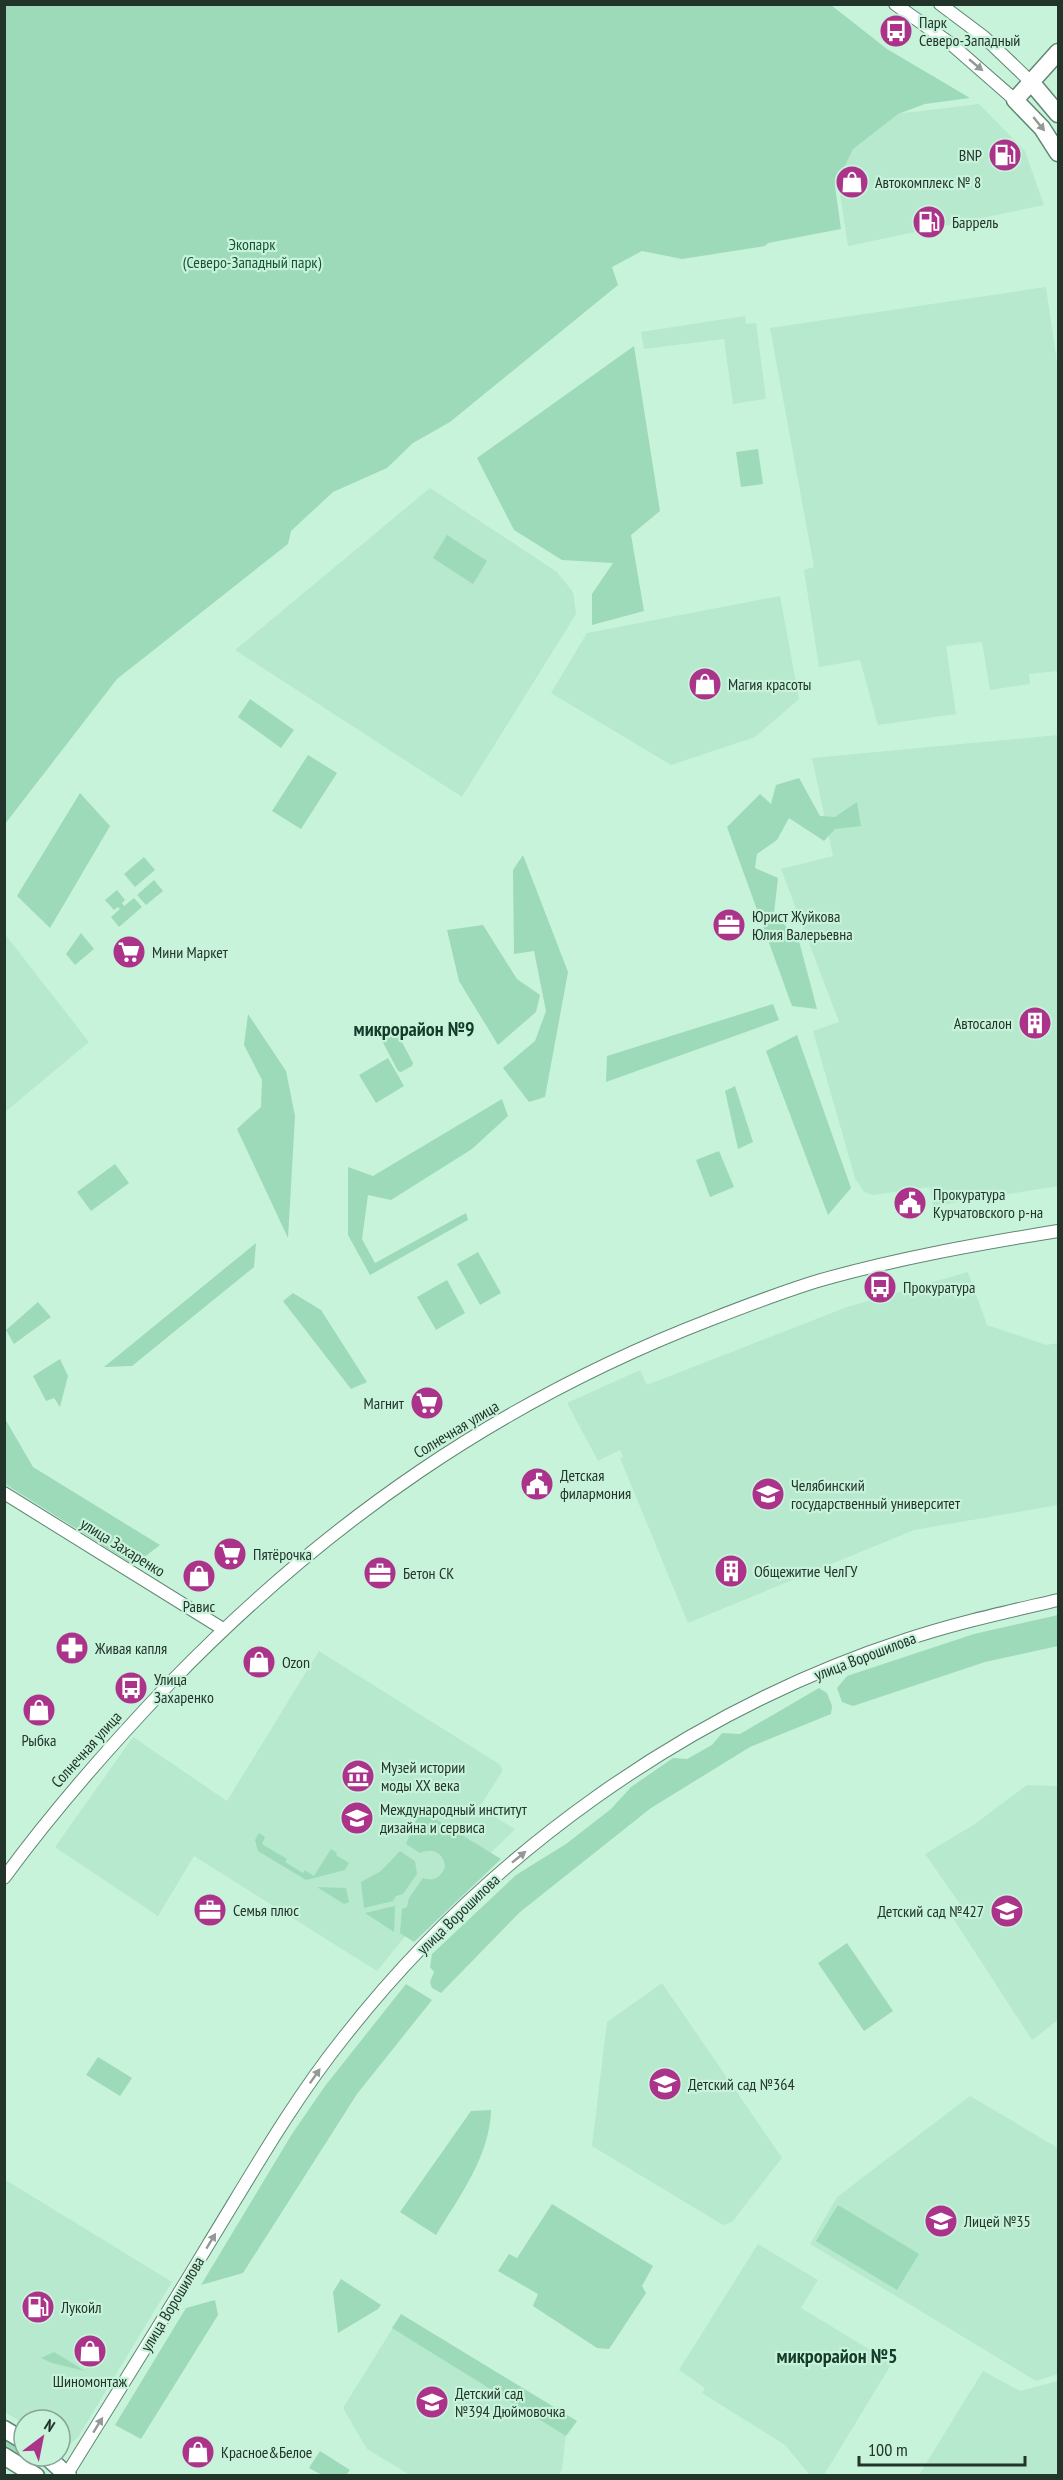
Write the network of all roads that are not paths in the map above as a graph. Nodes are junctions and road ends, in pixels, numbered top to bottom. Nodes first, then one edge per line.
1 (895, 4) edge
2 (940, 4) edge
3 (1059, 52) edge
4 (1031, 82) junction
5 (1015, 100) junction
6 (1059, 114) edge
7 (1059, 153) edge
8 (1059, 1231) edge
9 (4, 1493) edge
10 (1059, 1600) edge
11 (223, 1629) junction
12 (4, 1878) edge
13 (4, 2456) edge
14 (36, 2475) edge
15 (67, 2475) edge

1 -> 5 street
2 - 4 street
3 - 4 main road
4 - 5 main road
4 - 6 main road
5 -> 7 main road
8 - 11 street, Солнечная улица
9 - 11 street, улица Захаренко
15 -> 10 street, улица Ворошилова
11 - 12 street, Солнечная улица
13 - 14 main road

